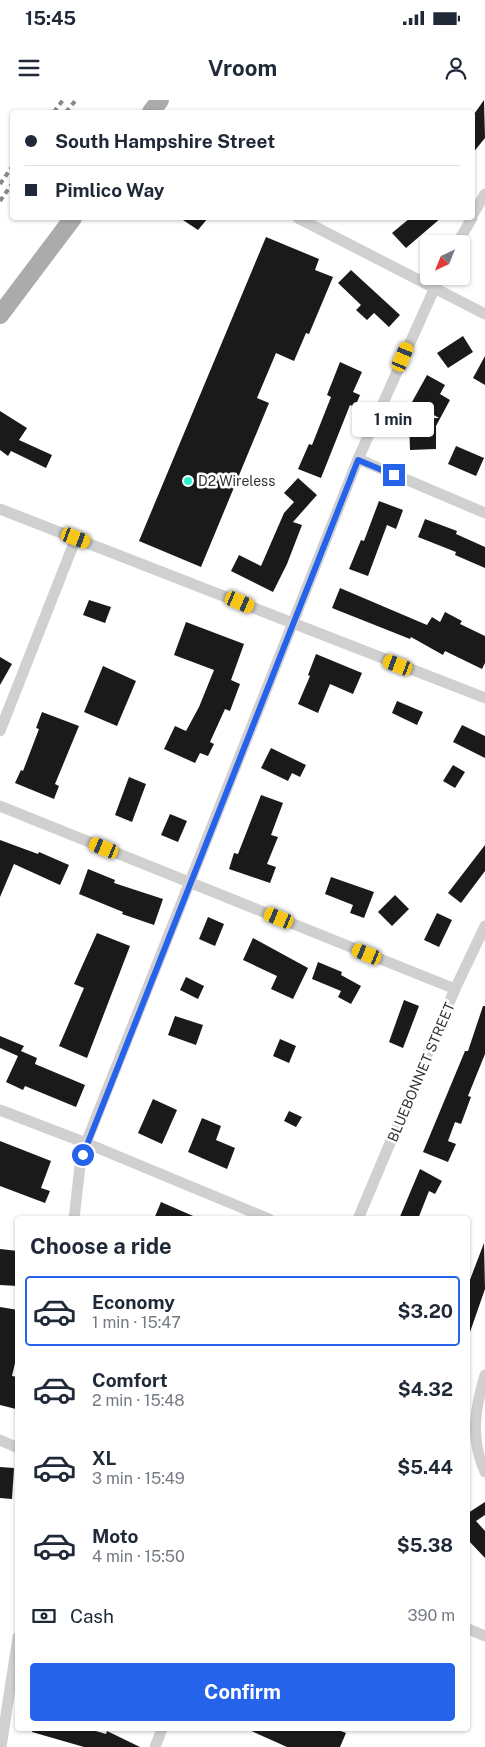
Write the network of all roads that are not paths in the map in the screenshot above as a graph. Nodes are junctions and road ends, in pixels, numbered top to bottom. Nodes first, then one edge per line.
1 (485, 194) edge
2 (475, 212) edge
3 (71, 220) edge
4 (302, 220) edge
5 (470, 220) edge
6 (462, 235) edge
7 (436, 285) edge
8 (434, 288) junction
9 (485, 314) edge
10 (0, 315) edge
11 (358, 460) junction
12 (0, 509) edge
13 (485, 513) edge
14 (76, 538) junction
15 (293, 625) junction
16 (485, 698) edge
17 (0, 731) edge
18 (0, 806) edge
19 (191, 883) junction
20 (485, 926) edge
21 (455, 989) junction
22 (0, 1110) edge
23 (86, 1143) junction
24 (74, 1216) edge
25 (262, 1216) edge
26 (359, 1216) edge
27 (485, 1375) edge
28 (0, 1440) edge
29 (15, 1447) edge
30 (485, 1472) edge
31 (470, 1630) edge
32 (485, 1636) edge
33 (15, 1656) edge
34 (161, 1731) edge
35 (1, 1747) edge
36 (155, 1747) edge

1 - 2 street
3 - 10 main road
4 - 8 street
5 - 6 street
7 - 8 street
8 - 9 street
8 - 11 street
11 - 13 street
11 - 15 street
12 - 14 street
14 - 15 street
14 - 17 street
15 - 16 street
15 - 19 street
18 - 19 street
19 - 21 street
19 - 23 street
20 - 21 street, BLUEBONNET STREET
21 - 26 street, BLUEBONNET STREET
22 - 23 street
23 - 24 street
23 - 25 street
27 - 30 street
28 - 29 street
31 - 32 street
33 - 35 street
34 - 36 street

